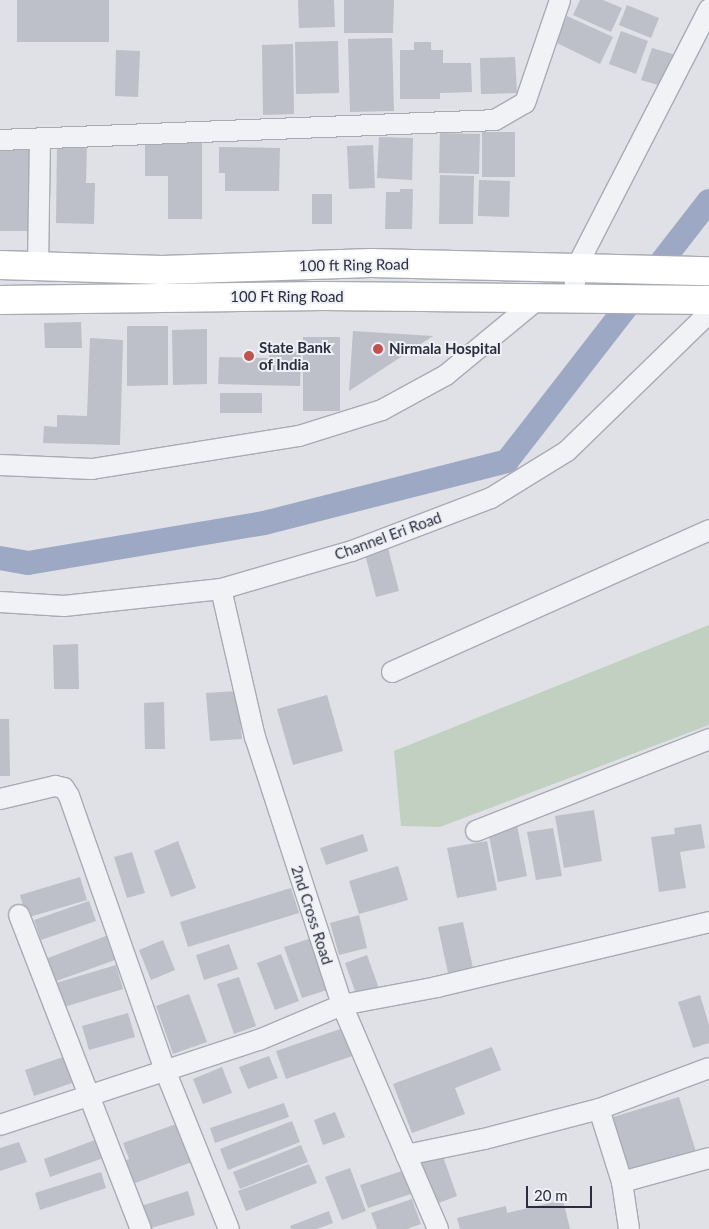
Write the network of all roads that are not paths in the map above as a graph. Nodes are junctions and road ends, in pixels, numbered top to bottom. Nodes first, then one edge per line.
1 (560, 0) edge
2 (709, 9) edge
3 (40, 138) junction
4 (0, 140) edge
5 (0, 266) edge
6 (38, 266) junction
7 (587, 268) junction
8 (705, 271) edge
9 (0, 300) edge
10 (537, 300) junction
11 (574, 300) junction
12 (704, 304) edge
13 (0, 465) edge
14 (709, 530) edge
15 (221, 589) junction
16 (0, 602) edge
17 (392, 672) dead end
18 (709, 739) edge
19 (0, 799) edge
20 (476, 831) dead end
21 (19, 915) dead end
22 (709, 922) edge
23 (342, 1005) junction
24 (709, 1068) edge
25 (165, 1070) junction
26 (91, 1096) junction
27 (599, 1109) junction
28 (0, 1125) edge
29 (406, 1154) junction
30 (709, 1158) edge
31 (622, 1182) junction
32 (141, 1229) edge
33 (230, 1229) edge
34 (438, 1229) edge
35 (629, 1229) edge

1 - 3 street
2 - 7 street
3 - 4 street
3 - 6 street
5 - 6 main road, 100 ft Ring Road
6 - 7 main road, 100 ft Ring Road
7 - 8 main road, 100 ft Ring Road
7 - 11 street
9 - 10 main road, 100 Ft Ring Road
10 - 11 main road, 100 Ft Ring Road
10 - 13 street
11 - 12 main road, 100 Ft Ring Road
12 - 15 street, Channel Eri Road
14 - 17 street
15 - 16 street, Channel Eri Road
15 - 23 street, 2nd Cross Road
18 - 20 street
19 - 25 street
21 - 26 street
22 - 23 street
23 - 25 street
23 - 29 street, 2nd Cross Road
24 - 27 street
25 - 26 street
25 - 33 street
26 - 28 street
26 - 32 street
27 - 29 street
27 - 31 street
29 - 34 street, 2nd Cross Road
30 - 31 street
31 - 35 street

